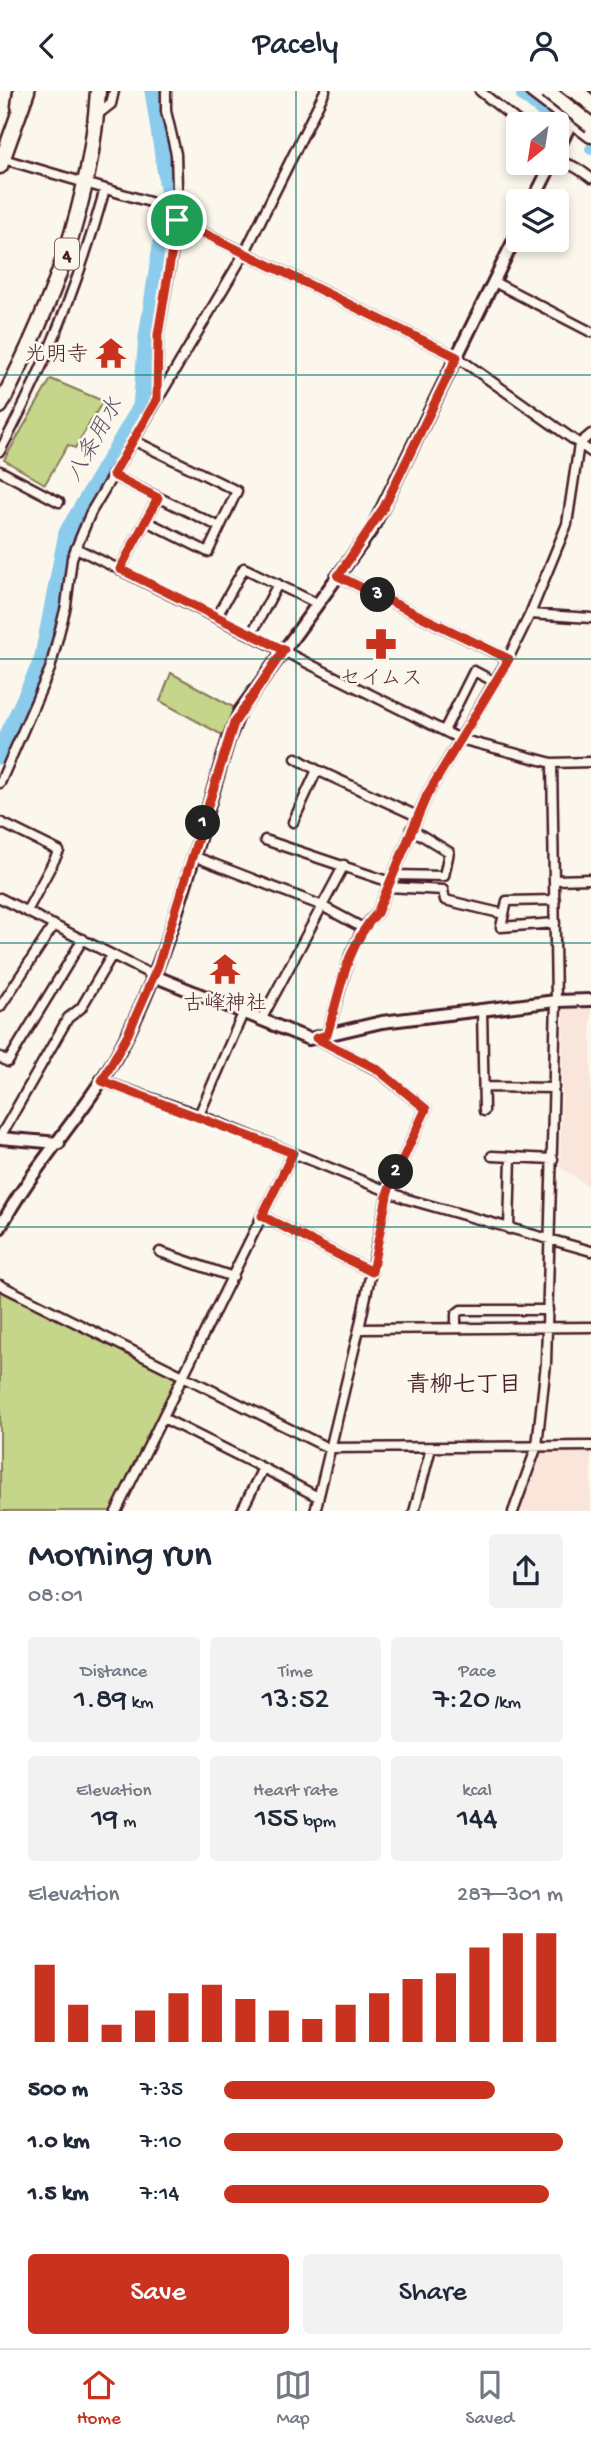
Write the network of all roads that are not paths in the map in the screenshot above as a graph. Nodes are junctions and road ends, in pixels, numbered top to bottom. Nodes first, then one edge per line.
1 (18, 91) edge
2 (27, 91) edge
3 (99, 91) edge
4 (114, 91) edge
5 (166, 91) edge
6 (325, 91) edge
7 (480, 91) edge
8 (533, 91) edge
9 (547, 91) edge
10 (576, 91) edge
11 (589, 91) edge
12 (591, 103) edge
13 (506, 112) edge
14 (97, 115) junction
15 (573, 121) junction
16 (13, 123) junction
17 (591, 125) edge
18 (569, 129) edge
19 (591, 135) edge
20 (1, 161) edge
21 (569, 164) edge
22 (591, 178) edge
23 (87, 183) junction
24 (105, 189) junction
25 (150, 202) dead end
26 (177, 220) junction
27 (508, 252) edge
28 (244, 254) junction
29 (494, 282) junction
30 (591, 332) edge
31 (457, 357) junction
32 (157, 399) junction
33 (0, 406) edge
34 (591, 434) edge
35 (133, 440) junction
36 (579, 444) junction
37 (0, 451) edge
38 (591, 451) edge
39 (0, 471) edge
40 (113, 475) junction
41 (158, 498) junction
42 (59, 502) dead end
43 (146, 521) junction
44 (220, 527) junction
45 (76, 548) junction
46 (120, 569) junction
47 (338, 576) junction
48 (278, 584) junction
49 (318, 604) junction
50 (530, 614) junction
51 (218, 617) junction
52 (591, 618) edge
53 (252, 633) junction
54 (284, 650) junction
55 (509, 659) junction
56 (495, 682) junction
57 (444, 731) junction
58 (460, 739) junction
59 (296, 758) dead end
60 (552, 762) junction
61 (591, 762) edge
62 (317, 771) junction
63 (0, 783) edge
64 (417, 816) junction
65 (0, 822) edge
66 (293, 822) dead end
67 (411, 829) junction
68 (265, 840) dead end
69 (193, 856) junction
70 (344, 865) junction
71 (591, 879) edge
72 (555, 880) junction
73 (390, 882) junction
74 (0, 898) edge
75 (555, 900) junction
76 (323, 906) junction
77 (27, 911) junction
78 (504, 914) junction
79 (555, 923) junction
80 (54, 925) junction
81 (363, 928) junction
82 (83, 939) junction
83 (112, 954) junction
84 (153, 976) junction
85 (556, 1000) junction
86 (591, 1000) edge
87 (0, 1007) edge
88 (482, 1009) junction
89 (244, 1011) junction
90 (262, 1018) junction
91 (322, 1036) junction
92 (0, 1057) edge
93 (102, 1081) junction
94 (484, 1087) junction
95 (554, 1089) junction
96 (484, 1111) dead end
97 (199, 1115) junction
98 (0, 1137) edge
99 (59, 1143) junction
100 (293, 1153) junction
101 (492, 1156) dead end
102 (511, 1157) junction
103 (553, 1159) junction
104 (388, 1191) junction
105 (262, 1216) junction
106 (0, 1229) edge
107 (509, 1229) junction
108 (550, 1240) junction
109 (591, 1251) edge
110 (160, 1252) dead end
111 (372, 1272) junction
112 (233, 1277) junction
113 (0, 1285) edge
114 (548, 1310) junction
115 (456, 1327) junction
116 (548, 1327) junction
117 (591, 1328) edge
118 (359, 1329) junction
119 (184, 1377) junction
120 (163, 1418) junction
121 (537, 1446) junction
122 (591, 1446) edge
123 (328, 1448) junction
124 (431, 1448) junction
125 (263, 1468) junction
126 (318, 1497) junction
127 (245, 1510) edge
128 (116, 1511) edge
129 (315, 1511) edge
130 (414, 1511) edge
131 (513, 1511) edge

1 - 16 street
2 - 16 highway
3 - 14 highway, 4
4 - 14 street
5 - 26 street
6 - 28 street
7 - 13 street
8 - 15 highway
9 - 17 highway, bridge
10 - 12 highway, bridge
11 - 15 street
14 - 23 highway, 4
15 - 18 street
15 - 19 highway
16 - 20 highway
20 - 23 street
21 - 22 street
23 - 24 street
23 - 33 highway, 4
24 - 25 street
24 - 37 street
26 - 28 street
26 - 32 street
27 - 29 street
28 - 31 street
28 - 32 street
29 - 30 street
29 - 31 street
31 - 36 street
31 - 47 street
32 - 35 street
34 - 36 street
35 - 40 street
35 - 44 street
36 - 38 street
36 - 50 street
39 - 42 street
40 - 41 street
40 - 45 street
41 - 43 street
41 - 44 street
43 - 44 street
43 - 46 street
45 - 46 street
45 - 63 street
46 - 51 street
47 - 49 street
47 - 55 street
48 - 49 street
48 - 51 street
48 - 53 street
49 - 54 street
50 - 52 street
50 - 55 street
51 - 53 street
53 - 54 street
54 - 57 street
54 - 69 street
55 - 56 street
56 - 57 street
56 - 58 street
57 - 58 street
58 - 60 street
58 - 64 street
59 - 62 street
60 - 61 street
60 - 72 street
62 - 64 street
62 - 66 street
64 - 67 street
65 - 77 street
67 - 73 street
67 - 73 street
68 - 70 street
69 - 76 street
69 - 84 street
70 - 73 street
70 - 76 street
71 - 72 street
72 - 75 street
73 - 78 street
73 - 81 street
74 - 77 street
75 - 78 street
75 - 79 street
76 - 81 street
76 - 90 street
77 - 80 street
78 - 79 street
79 - 85 street
80 - 82 street
80 - 87 street
81 - 91 street
82 - 83 street
82 - 92 street
83 - 84 street
83 - 98 street
84 - 89 street
84 - 93 street
85 - 86 street
85 - 88 street
85 - 95 street
88 - 91 street
88 - 94 street
89 - 90 street
89 - 97 street
90 - 91 street
91 - 104 street
93 - 97 street
93 - 99 street
94 - 95 street
94 - 96 street
95 - 103 street
97 - 100 street
98 - 99 street
99 - 106 street
100 - 104 street
100 - 105 street
101 - 102 street
102 - 103 street
102 - 107 street
103 - 108 street
104 - 107 street
104 - 111 street
105 - 111 street
105 - 112 street
107 - 108 street
108 - 109 street
108 - 114 street
110 - 112 street
111 - 118 street
112 - 119 street
113 - 119 street
114 - 115 street
114 - 116 street
115 - 116 street
115 - 118 street
116 - 117 street
116 - 121 street
118 - 123 street
119 - 120 street
119 - 123 street
120 - 125 street
120 - 128 street
121 - 122 street
121 - 124 street
121 - 131 street
123 - 124 street
123 - 126 street
124 - 130 street
125 - 126 street
125 - 127 street
126 - 129 street

